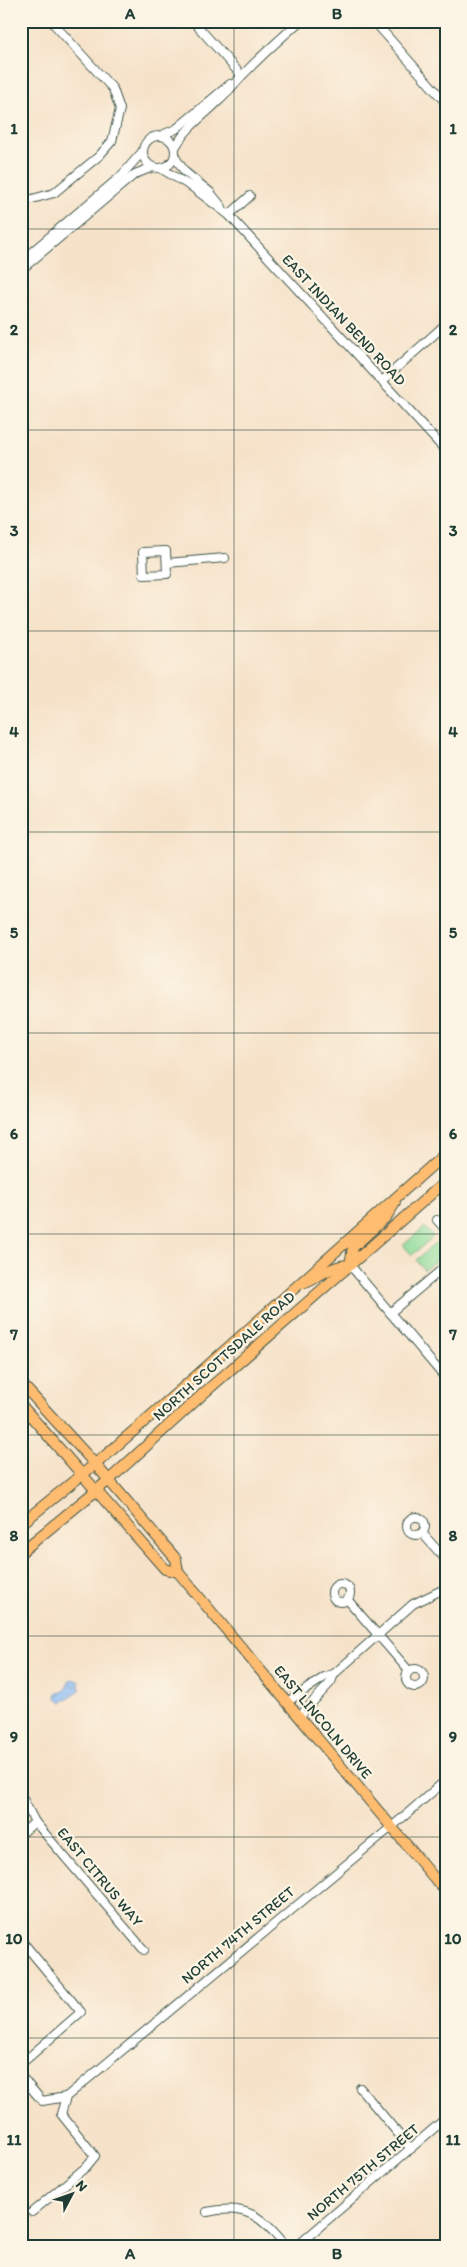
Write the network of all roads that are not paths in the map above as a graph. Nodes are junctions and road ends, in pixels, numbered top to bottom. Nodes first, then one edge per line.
1 (51, 21) edge
2 (192, 21) edge
3 (300, 21) edge
4 (374, 21) edge
5 (241, 75) junction
6 (234, 82) junction
7 (446, 103) edge
8 (162, 135) junction
9 (175, 148) junction
10 (143, 151) junction
11 (175, 157) junction
12 (157, 168) junction
13 (250, 196) dead end
14 (21, 202) edge
15 (222, 209) junction
16 (228, 215) junction
17 (21, 260) edge
18 (21, 270) edge
19 (446, 324) edge
20 (382, 381) junction
21 (446, 451) edge
22 (225, 558) dead end
23 (167, 562) dead end
24 (446, 1153) edge
25 (446, 1181) edge
26 (400, 1194) junction
27 (437, 1220) dead end
28 (446, 1230) edge
29 (350, 1265) junction
30 (446, 1266) edge
31 (297, 1284) junction
32 (390, 1313) junction
33 (235, 1340) junction
34 (248, 1355) junction
35 (446, 1379) edge
36 (21, 1382) edge
37 (21, 1405) edge
38 (95, 1464) junction
39 (84, 1474) junction
40 (109, 1480) junction
41 (97, 1490) junction
42 (21, 1524) edge
43 (422, 1533) dead end
44 (21, 1552) edge
45 (446, 1560) edge
46 (178, 1572) junction
47 (446, 1588) edge
48 (347, 1599) dead end
49 (378, 1636) junction
50 (409, 1671) dead end
51 (334, 1674) junction
52 (287, 1702) junction
53 (299, 1716) junction
54 (446, 1780) edge
55 (21, 1796) edge
56 (35, 1822) junction
57 (391, 1827) junction
58 (21, 1834) edge
59 (446, 1892) edge
60 (21, 1940) edge
61 (144, 1950) dead end
62 (21, 2064) edge
63 (21, 2076) edge
64 (360, 2088) dead end
65 (66, 2096) junction
66 (446, 2118) edge
67 (411, 2149) junction
68 (32, 2212) dead end
69 (207, 2212) dead end
70 (286, 2246) edge
71 (296, 2246) edge

1 - 14 street
2 - 5 street
3 - 5 street
4 - 7 street
5 - 6 street
6 - 8 street
6 - 9 street
8 - 9 street
8 - 10 street
9 - 11 street
10 - 12 street
10 - 17 street
11 - 12 street
11 - 15 street, EAST INDIAN BEND ROAD
12 - 15 street, EAST INDIAN BEND ROAD
12 - 18 street
13 - 16 street
15 - 16 street, EAST INDIAN BEND ROAD
16 - 20 street, EAST INDIAN BEND ROAD
19 - 20 street
20 - 21 street, EAST INDIAN BEND ROAD
22 - 23 street
24 - 26 main road, NORTH SCOTTSDALE ROAD
25 - 29 main road, NORTH SCOTTSDALE ROAD
26 - 29 main road
26 - 31 main road, NORTH SCOTTSDALE ROAD
27 - 28 street
29 - 31 main road
29 - 32 street
29 - 34 main road, NORTH SCOTTSDALE ROAD
30 - 32 street
31 - 33 main road, NORTH SCOTTSDALE ROAD
32 - 35 street
33 - 34 main road
33 - 38 main road, NORTH SCOTTSDALE ROAD
34 - 40 main road, NORTH SCOTTSDALE ROAD
36 - 38 main road, EAST LINCOLN DRIVE
37 - 39 main road, EAST LINCOLN DRIVE
38 - 39 main road, NORTH SCOTTSDALE ROAD
38 - 40 main road, EAST LINCOLN DRIVE
39 - 41 main road, EAST LINCOLN DRIVE
39 - 42 main road, NORTH SCOTTSDALE ROAD
40 - 41 main road, NORTH SCOTTSDALE ROAD
40 - 46 main road, EAST LINCOLN DRIVE
41 - 44 main road, NORTH SCOTTSDALE ROAD
41 - 46 main road, EAST LINCOLN DRIVE
43 - 45 street
46 - 52 main road, EAST LINCOLN DRIVE
47 - 49 street
48 - 49 street
49 - 50 street
49 - 51 street
51 - 52 street
51 - 53 street
52 - 53 main road, EAST LINCOLN DRIVE
53 - 57 main road, EAST LINCOLN DRIVE
54 - 57 street, NORTH 74TH STREET
55 - 56 street, EAST CITRUS WAY
56 - 58 street
56 - 61 street, EAST CITRUS WAY
57 - 59 main road, EAST LINCOLN DRIVE
57 - 65 street, NORTH 74TH STREET
60 - 62 street
63 - 65 street, NORTH 74TH STREET
64 - 67 street
65 - 68 street
66 - 67 street, NORTH 75TH STREET
67 - 71 street, NORTH 75TH STREET
69 - 70 street

